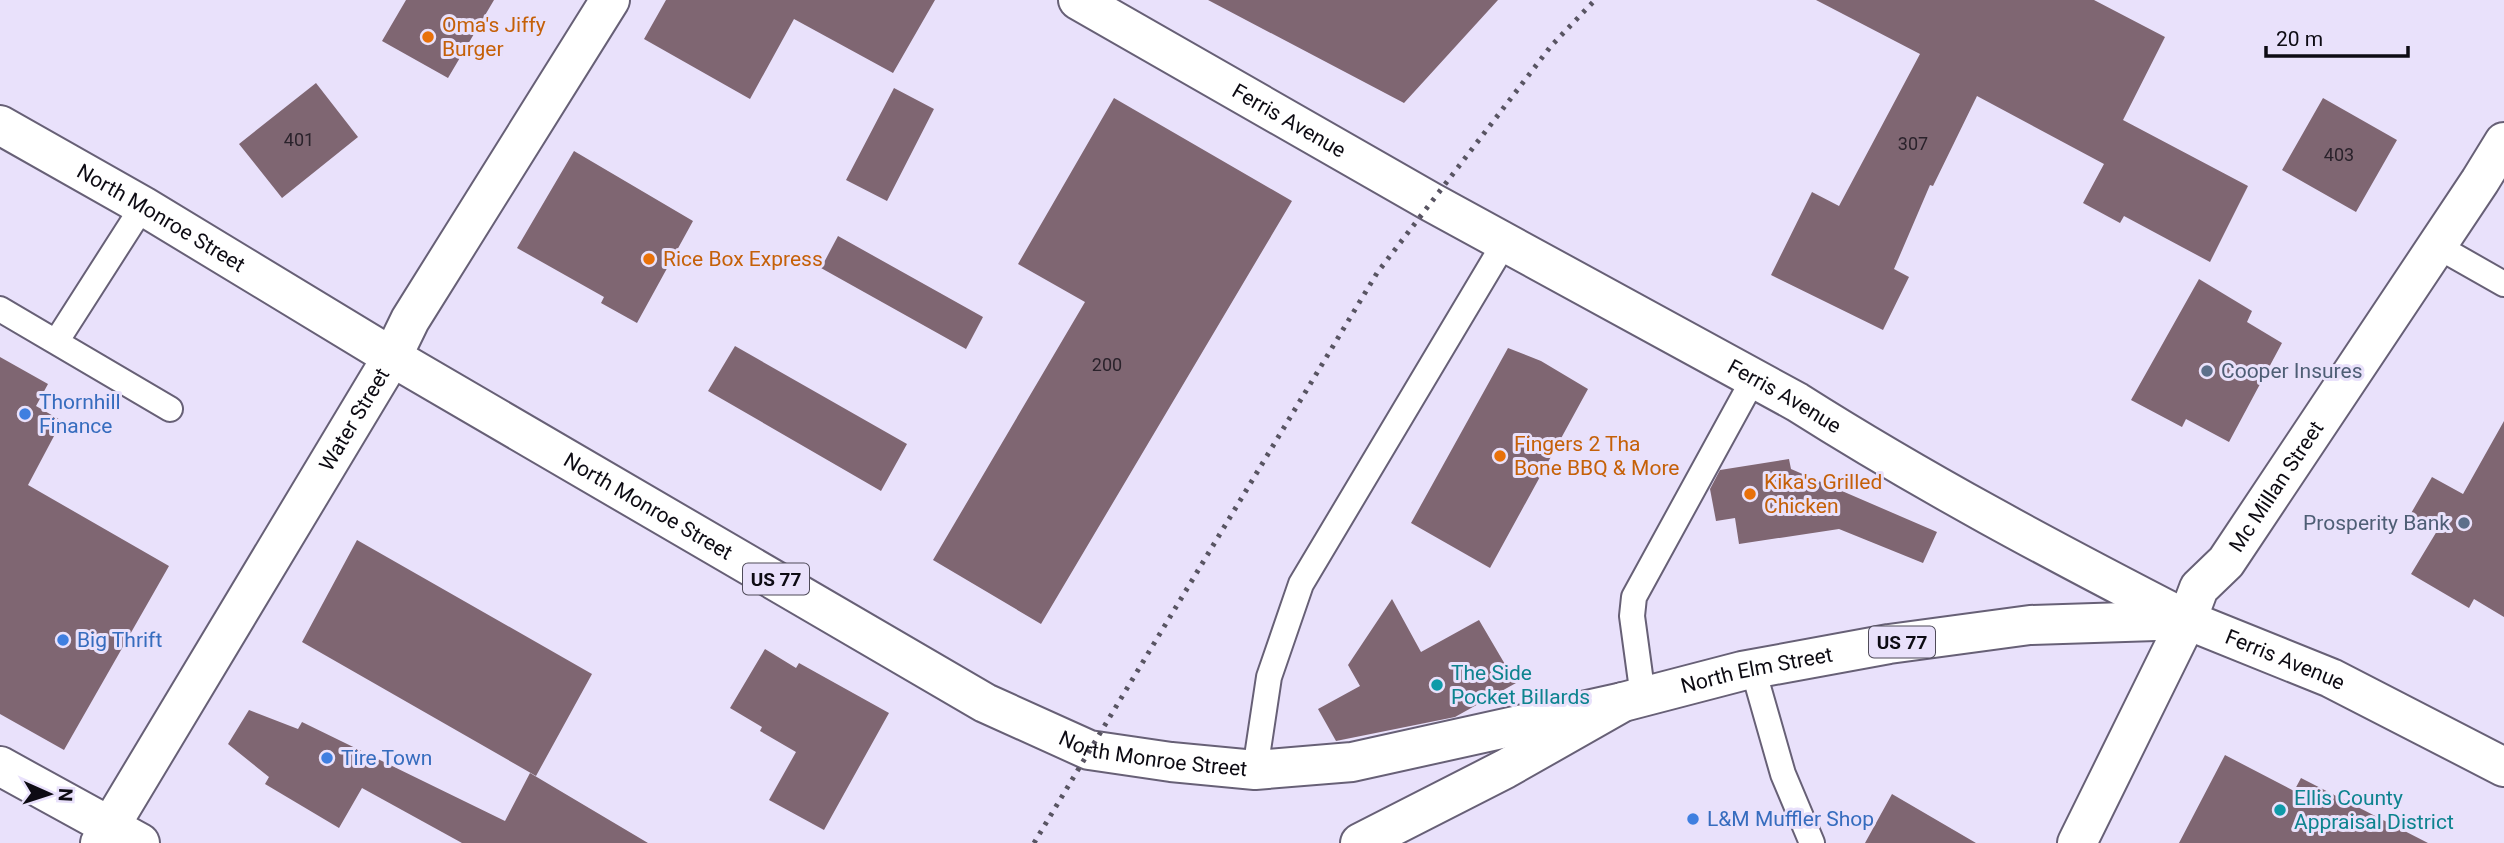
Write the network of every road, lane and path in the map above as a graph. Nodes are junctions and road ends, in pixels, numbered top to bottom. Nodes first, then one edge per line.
1 (610, 0) edge
2 (1078, 0) edge
3 (0, 125) edge
4 (2504, 142) edge
5 (143, 206) junction
6 (1505, 242) junction
7 (2437, 246) junction
8 (2504, 284) edge
9 (0, 309) edge
10 (56, 342) junction
11 (392, 357) junction
12 (1754, 379) junction
13 (170, 409) dead end
14 (2187, 620) junction
15 (1754, 669) junction
16 (1633, 699) junction
17 (0, 766) edge
18 (2504, 767) edge
19 (1255, 770) junction
20 (116, 838) edge
21 (1360, 843) edge
22 (1812, 843) edge
23 (2077, 843) edge

1 - 11 main road, Water Street
2 - 6 main road, Ferris Avenue
3 - 5 main road, North Monroe Street / US 77
4 - 7 main road, Mc Millan Street
5 - 10 lane
5 - 11 main road, North Monroe Street / US 77
6 - 12 main road, Ferris Avenue
6 - 19 lane
7 - 8 lane
7 - 14 main road, Mc Millan Street
9 - 10 lane
10 - 13 lane
11 - 19 main road, North Monroe Street / US 77
11 - 20 main road, Water Street
12 - 14 main road, Ferris Avenue
12 - 16 lane
14 - 15 main road, North Elm Street / US 77
14 - 18 main road, Ferris Avenue / US 77
14 - 23 main road, Mc Millan Street
15 - 16 main road, North Elm Street / US 77
15 - 22 lane
16 - 19 main road, North Monroe Street / US 77
16 - 21 main road, North Elm Street / US 77
17 - 20 main road

